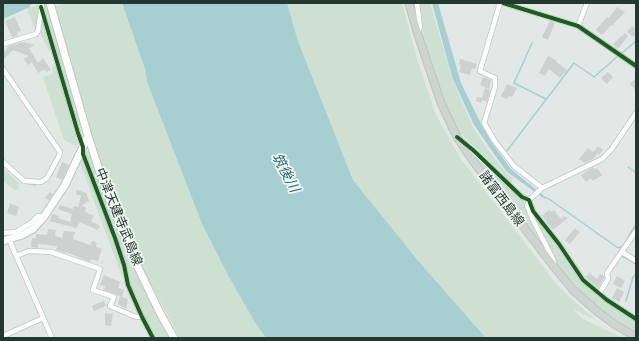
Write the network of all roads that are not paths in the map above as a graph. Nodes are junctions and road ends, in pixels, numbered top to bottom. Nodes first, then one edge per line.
1 (50, 3) edge
2 (409, 3) edge
3 (417, 3) edge
4 (502, 3) edge
5 (587, 3) edge
6 (42, 5) edge
7 (578, 26) junction
8 (417, 32) junction
9 (3, 44) edge
10 (636, 66) edge
11 (3, 69) edge
12 (636, 113) edge
13 (88, 136) junction
14 (456, 137) junction
15 (83, 147) junction
16 (3, 162) edge
17 (541, 188) junction
18 (529, 200) junction
19 (43, 218) junction
20 (636, 231) edge
21 (3, 233) edge
22 (7, 240) edge
23 (622, 252) junction
24 (16, 256) junction
25 (636, 261) edge
26 (555, 268) junction
27 (599, 294) junction
28 (142, 317) junction
29 (43, 318) junction
30 (636, 319) edge
31 (3, 336) edge
32 (636, 337) edge
33 (52, 338) edge
34 (153, 338) edge
35 (174, 338) edge

1 - 13 main road, 中津天建寺武島線
2 - 8 main road, 諸富西島線
3 - 8 street
4 - 7 street
4 - 17 street
5 - 7 street
6 - 9 street
6 - 15 street
7 - 10 street
8 - 14 main road, 諸富西島線
11 - 16 street
12 - 17 street
13 - 15 main road
13 - 35 main road, 中津天建寺武島線
14 - 18 street
14 - 26 main road, 諸富西島線
15 - 19 main road
15 - 28 street
17 - 18 street
18 - 26 street
18 - 27 street
19 - 21 street
19 - 22 main road
20 - 23 street
22 - 24 street
23 - 25 street
23 - 27 street
24 - 28 street
24 - 29 street
26 - 32 main road, 諸富西島線
27 - 30 street
28 - 34 street
29 - 31 street
29 - 33 street

